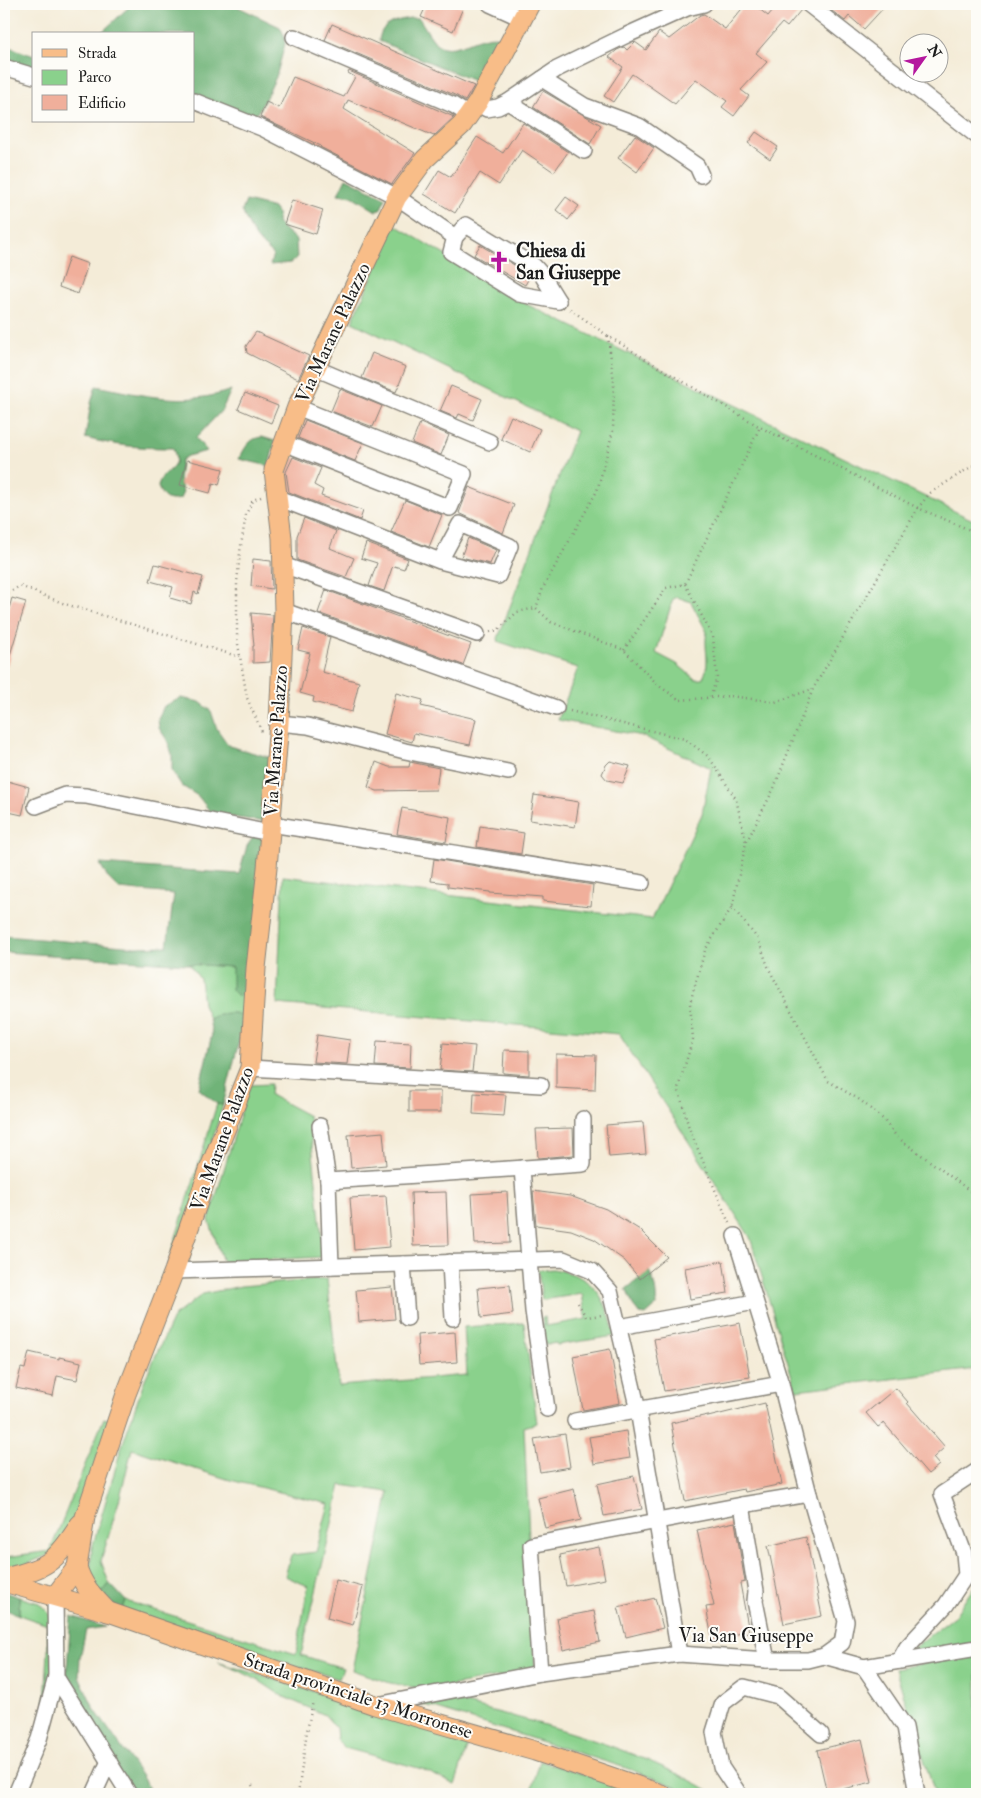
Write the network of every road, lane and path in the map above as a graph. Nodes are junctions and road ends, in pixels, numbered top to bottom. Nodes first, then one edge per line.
1 (490, 4) edge
2 (704, 4) edge
3 (808, 4) edge
4 (527, 11) edge
5 (294, 37) dead end
6 (4, 67) edge
7 (32, 75) edge
8 (542, 79) junction
9 (195, 101) edge
10 (508, 102) junction
11 (474, 109) junction
12 (977, 136) edge
13 (584, 152) dead end
14 (701, 175) dead end
15 (397, 197) junction
16 (455, 237) junction
17 (558, 302) junction
18 (608, 336) junction
19 (315, 368) junction
20 (297, 408) junction
21 (760, 426) junction
22 (490, 442) dead end
23 (284, 443) junction
24 (977, 463) edge
25 (278, 498) junction
26 (918, 508) junction
27 (977, 533) edge
28 (440, 561) junction
29 (283, 565) junction
30 (685, 584) junction
31 (4, 608) edge
32 (536, 608) junction
33 (284, 610) junction
34 (477, 634) joint
35 (624, 650) junction
36 (240, 657) junction
37 (813, 689) junction
38 (710, 698) junction
39 (556, 708) joint
40 (279, 723) junction
41 (278, 742) junction
42 (508, 772) dead end
43 (36, 806) dead end
44 (270, 829) junction
45 (746, 843) junction
46 (642, 883) dead end
47 (732, 907) junction
48 (250, 1068) junction
49 (540, 1085) dead end
50 (583, 1119) dead end
51 (320, 1126) dead end
52 (522, 1168) junction
53 (328, 1181) junction
54 (977, 1196) edge
55 (735, 1236) joint
56 (530, 1259) junction
57 (450, 1262) junction
58 (403, 1264) junction
59 (331, 1266) junction
60 (174, 1271) junction
61 (755, 1302) junction
62 (578, 1304) dead end
63 (407, 1318) dead end
64 (453, 1318) dead end
65 (617, 1320) junction
66 (781, 1384) junction
67 (547, 1409) dead end
68 (638, 1410) junction
69 (575, 1421) dead end
70 (977, 1471) edge
71 (809, 1494) junction
72 (742, 1505) junction
73 (84, 1517) junction
74 (657, 1522) junction
75 (55, 1559) junction
76 (77, 1567) junction
77 (4, 1580) edge
78 (56, 1596) junction
79 (109, 1612) junction
80 (977, 1648) edge
81 (680, 1654) junction
82 (824, 1656) junction
83 (767, 1660) junction
84 (899, 1661) junction
85 (864, 1667) junction
86 (540, 1673) junction
87 (56, 1677) junction
88 (316, 1685) junction
89 (375, 1705) junction
90 (821, 1734) dead end
91 (109, 1761) junction
92 (252, 1785) dead end
93 (16, 1794) edge
94 (94, 1794) edge
95 (130, 1794) edge
96 (257, 1794) edge
97 (298, 1794) edge
98 (661, 1794) edge
99 (739, 1794) edge
100 (917, 1794) edge

1 - 4 street
2 - 8 street
3 - 12 street
4 - 11 main road, Via Marane Palazzo
5 - 11 street
6 - 7 street
8 - 10 street
8 - 14 street
9 - 15 street
10 - 11 street
10 - 13 street
11 - 15 main road, Via Marane Palazzo
15 - 16 street
15 - 19 main road, Via Marane Palazzo
16 - 17 street
16 - 17 street
17 - 18 path
18 - 21 path
18 - 32 path
19 - 20 main road, Via Marane Palazzo
19 - 22 street
20 - 23 main road, Via Marane Palazzo
20 - 23 street
21 - 26 path
21 - 30 path
23 - 25 main road, Via Marane Palazzo
24 - 26 path
25 - 28 street
25 - 29 main road, Via Marane Palazzo
25 - 36 path
26 - 27 path
26 - 37 path
28 - 28 street
29 - 33 main road, Via Marane Palazzo
29 - 34 street
30 - 35 path
30 - 38 path
31 - 36 path
32 - 34 path
32 - 35 path
33 - 39 street
33 - 40 main road, Via Marane Palazzo
35 - 38 path
36 - 41 path
37 - 38 path
37 - 45 path
39 - 45 path
40 - 41 main road, Via Marane Palazzo
40 - 42 street
41 - 44 main road, Via Marane Palazzo
43 - 44 street
44 - 46 street
44 - 48 main road, Via Marane Palazzo
45 - 47 path
47 - 54 path
47 - 55 path
48 - 49 street
48 - 60 main road, Via Marane Palazzo
50 - 52 street
51 - 53 street
52 - 53 street
52 - 56 street
53 - 59 street
55 - 61 street, Via San Giuseppe
56 - 57 street
56 - 65 street
56 - 67 street
57 - 58 street
57 - 64 street
58 - 59 street
58 - 63 street
59 - 60 street
60 - 73 main road, Via Marane Palazzo
61 - 65 street
61 - 66 street, Via San Giuseppe
62 - 65 path
65 - 68 street
66 - 68 street
66 - 71 street, Via San Giuseppe
68 - 69 street
68 - 74 street
70 - 84 street
71 - 72 street
71 - 82 street, Via San Giuseppe
72 - 74 street
72 - 83 street
73 - 75 main road, Via Marane Palazzo
73 - 76 main road, Via Marane Palazzo
74 - 81 street
74 - 86 street
75 - 77 main road, Via Marane Palazzo
75 - 78 main road
76 - 78 main road, Via Marane Palazzo
76 - 79 main road
77 - 78 main road, Strada provinciale 13 Morronese
78 - 79 main road, Strada provinciale 13 Morronese
78 - 87 street
79 - 88 main road, Strada provinciale 13 Morronese
80 - 84 street
81 - 83 street, Via San Giuseppe
81 - 86 street, Via San Giuseppe
82 - 83 street, Via San Giuseppe
82 - 85 street
84 - 85 street
85 - 100 street
86 - 89 street, Via San Giuseppe
87 - 91 street
87 - 93 street
88 - 89 main road, Strada provinciale 13 Morronese
88 - 97 path
89 - 98 main road, Strada provinciale 13 Morronese
90 - 99 street
91 - 94 street
91 - 95 street
92 - 96 path

